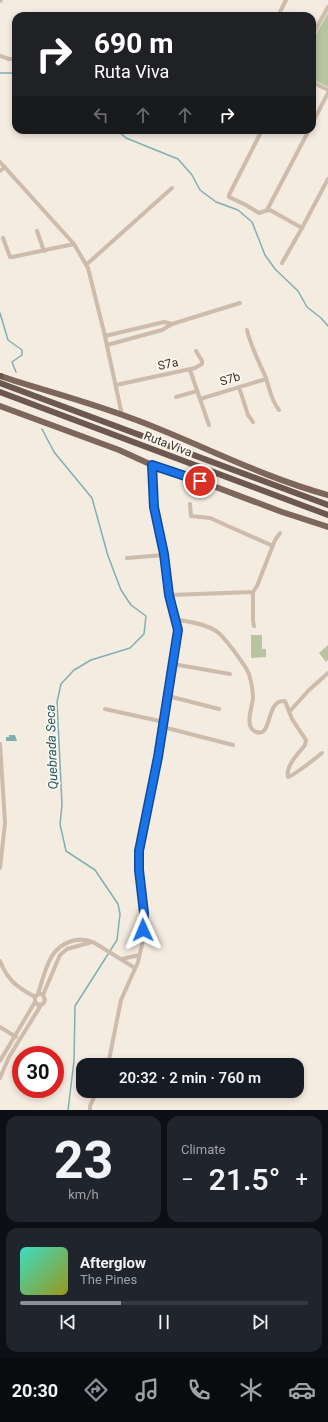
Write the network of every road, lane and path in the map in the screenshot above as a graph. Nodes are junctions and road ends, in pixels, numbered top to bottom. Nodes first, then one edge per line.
1 (286, 0) edge
2 (328, 8) edge
3 (280, 12) edge
4 (316, 29) edge
5 (0, 56) edge
6 (12, 59) edge
7 (316, 84) edge
8 (328, 91) edge
9 (316, 116) edge
10 (260, 134) edge
11 (307, 134) edge
12 (0, 162) edge
13 (5, 167) junction
14 (0, 171) edge
15 (328, 179) edge
16 (172, 188) dead end
17 (267, 210) junction
18 (302, 228) junction
19 (37, 230) dead end
20 (3, 238) dead end
21 (74, 244) junction
22 (44, 251) junction
23 (282, 263) dead end
24 (86, 265) junction
25 (240, 303) dead end
26 (172, 324) junction
27 (247, 330) dead end
28 (105, 336) junction
29 (107, 345) junction
30 (196, 351) dead end
31 (190, 370) junction
32 (0, 376) edge
33 (266, 379) junction
34 (0, 383) edge
35 (116, 385) junction
36 (240, 387) junction
37 (197, 391) junction
38 (0, 392) edge
39 (176, 397) dead end
40 (200, 398) junction
41 (0, 406) edge
42 (279, 410) dead end
43 (122, 415) junction
44 (253, 422) dead end
45 (209, 425) dead end
46 (152, 465) junction
47 (328, 495) edge
48 (190, 504) dead end
49 (328, 505) edge
50 (328, 515) edge
51 (328, 527) edge
52 (280, 533) dead end
53 (273, 546) junction
54 (164, 554) junction
55 (127, 558) dead end
56 (253, 592) junction
57 (169, 595) junction
58 (175, 619) junction
59 (254, 626) dead end
60 (173, 664) junction
61 (328, 673) edge
62 (230, 674) dead end
63 (168, 696) junction
64 (105, 709) dead end
65 (219, 709) dead end
66 (290, 711) junction
67 (164, 722) junction
68 (163, 727) junction
69 (0, 744) edge
70 (233, 745) dead end
71 (322, 753) dead end
72 (0, 868) edge
73 (92, 942) junction
74 (140, 955) junction
75 (120, 959) junction
76 (0, 961) edge
77 (135, 968) junction
78 (43, 995) junction
79 (36, 998) junction
80 (40, 1005) junction
81 (0, 1026) edge
82 (14, 1036) junction
83 (19, 1040) junction
84 (110, 1058) edge
85 (0, 1060) edge
86 (0, 1078) edge
87 (94, 1098) edge
88 (90, 1110) edge

1 - 3 street
2 - 4 street
5 - 6 street
7 - 8 street
8 - 9 street
10 - 17 street
11 - 17 street
12 - 13 street
13 - 14 street
13 - 21 street
15 - 18 street
16 - 24 street
17 - 18 street
18 - 23 street
19 - 22 street
20 - 22 street
21 - 22 street
21 - 24 street
24 - 28 street
25 - 26 street
26 - 28 street
26 - 29 street
27 - 33 street
28 - 29 street
29 - 35 street
30 - 31 street
31 - 35 street, S7a
31 - 37 street, S7a
32 - 43 main road, Ruta Viva
33 - 36 street, S7b
33 - 42 street
34 - 49 highway, Ruta Viva
35 - 43 street
36 - 40 street, S7b
36 - 44 street
37 - 39 street
37 - 40 street, S7a
38 - 50 highway, Ruta Viva
40 - 45 street, S7a
41 - 46 main road, Ruta Viva
43 - 47 main road, Ruta Viva
46 - 51 main road, Ruta Viva
46 - 54 street
48 - 53 street
52 - 53 street
53 - 56 street
54 - 55 street
54 - 57 street
56 - 57 street
56 - 59 street
57 - 58 street
58 - 60 street
58 - 66 street
60 - 62 street
60 - 63 street
61 - 66 street
63 - 65 street
63 - 67 street
64 - 67 street
66 - 71 street
67 - 68 street
68 - 70 street
68 - 74 street
69 - 72 street
73 - 75 street
73 - 78 street
73 - 79 street
74 - 75 street
74 - 77 street
75 - 77 street
76 - 79 street
77 - 84 street
78 - 79 street
78 - 80 street
79 - 80 street
79 - 82 street
80 - 83 street
81 - 82 street
82 - 83 street
82 - 85 street
83 - 86 street
87 - 88 street

